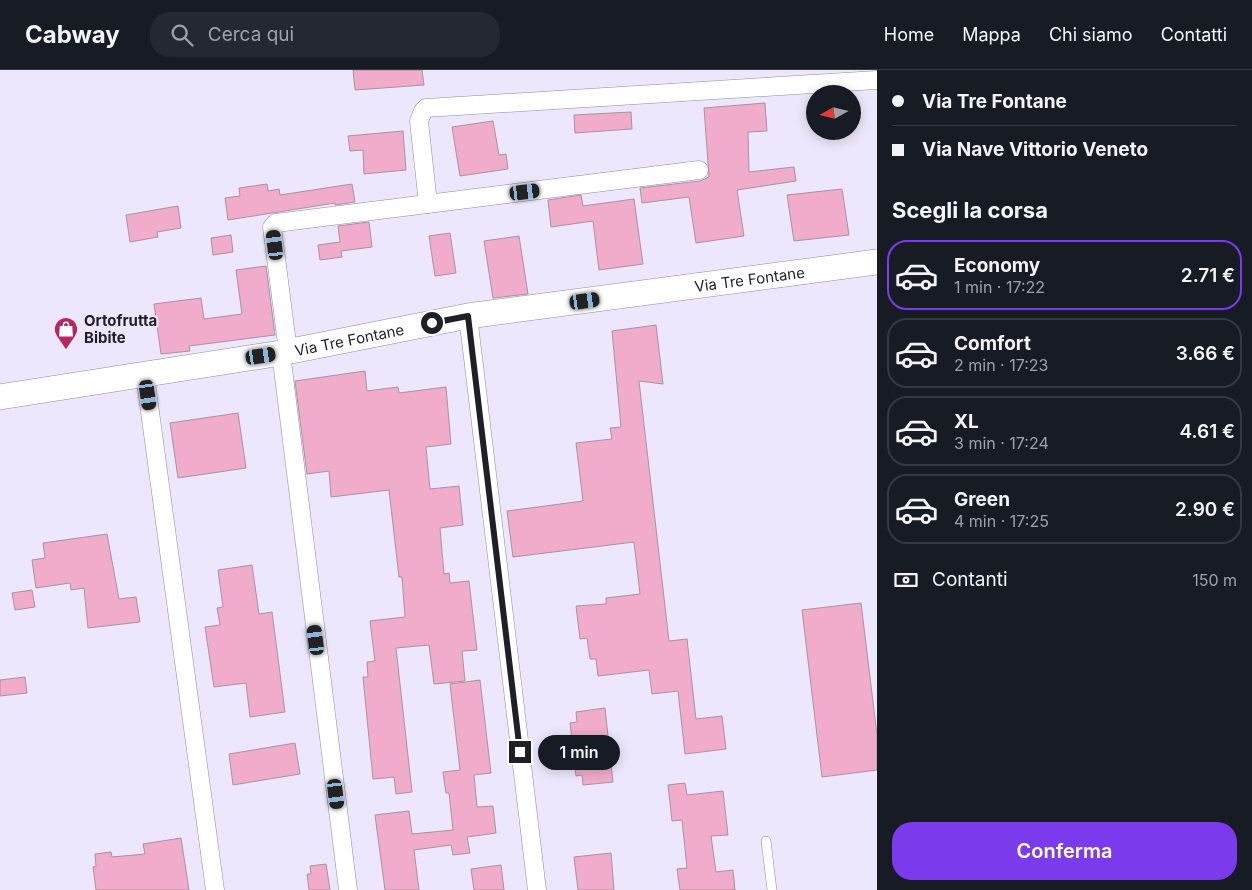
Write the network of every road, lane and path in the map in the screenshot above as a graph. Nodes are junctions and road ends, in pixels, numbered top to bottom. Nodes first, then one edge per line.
1 (877, 80) edge
2 (699, 170) dead end
3 (428, 204) junction
4 (877, 262) edge
5 (468, 316) junction
6 (284, 352) junction
7 (145, 375) junction
8 (0, 397) edge
9 (766, 841) dead end
10 (215, 890) edge
11 (348, 890) edge
12 (537, 890) edge
13 (772, 890) edge

1 - 3 street
2 - 3 street
3 - 6 street
4 - 5 street, Via Tre Fontane
5 - 6 street, Via Tre Fontane
5 - 12 street
6 - 7 street, Via Tre Fontane
6 - 11 street
7 - 8 street, Via Tre Fontane
7 - 10 street
9 - 13 lane

